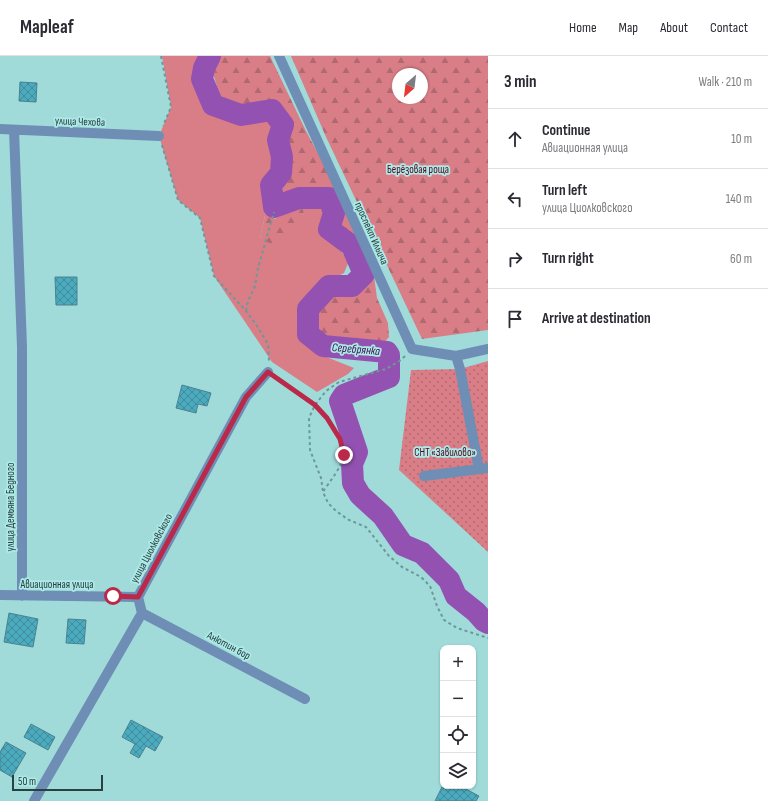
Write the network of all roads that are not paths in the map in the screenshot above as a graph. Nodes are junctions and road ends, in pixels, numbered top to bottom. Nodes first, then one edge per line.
1 (279, 56) edge
2 (0, 129) edge
3 (14, 130) junction
4 (159, 136) road end
5 (488, 349) edge
6 (456, 356) junction
7 (268, 372) road end
8 (484, 468) edge
9 (424, 476) dead end
10 (0, 595) edge
11 (22, 596) junction
12 (138, 597) junction
13 (142, 613) junction
14 (306, 699) dead end
15 (34, 801) edge

1 - 6 street, проспект Ильича
2 - 3 street, улица Чехова
3 - 4 street, улица Чехова
3 - 11 street, улица Демьяна Бедного
5 - 6 street
6 - 8 street
7 - 12 street, улица Циолковского
8 - 9 street
10 - 11 street, Авиационная улица
11 - 12 street, Авиационная улица
12 - 13 street, улица Циолковского
13 - 14 street, Анютин бор
13 - 15 street

